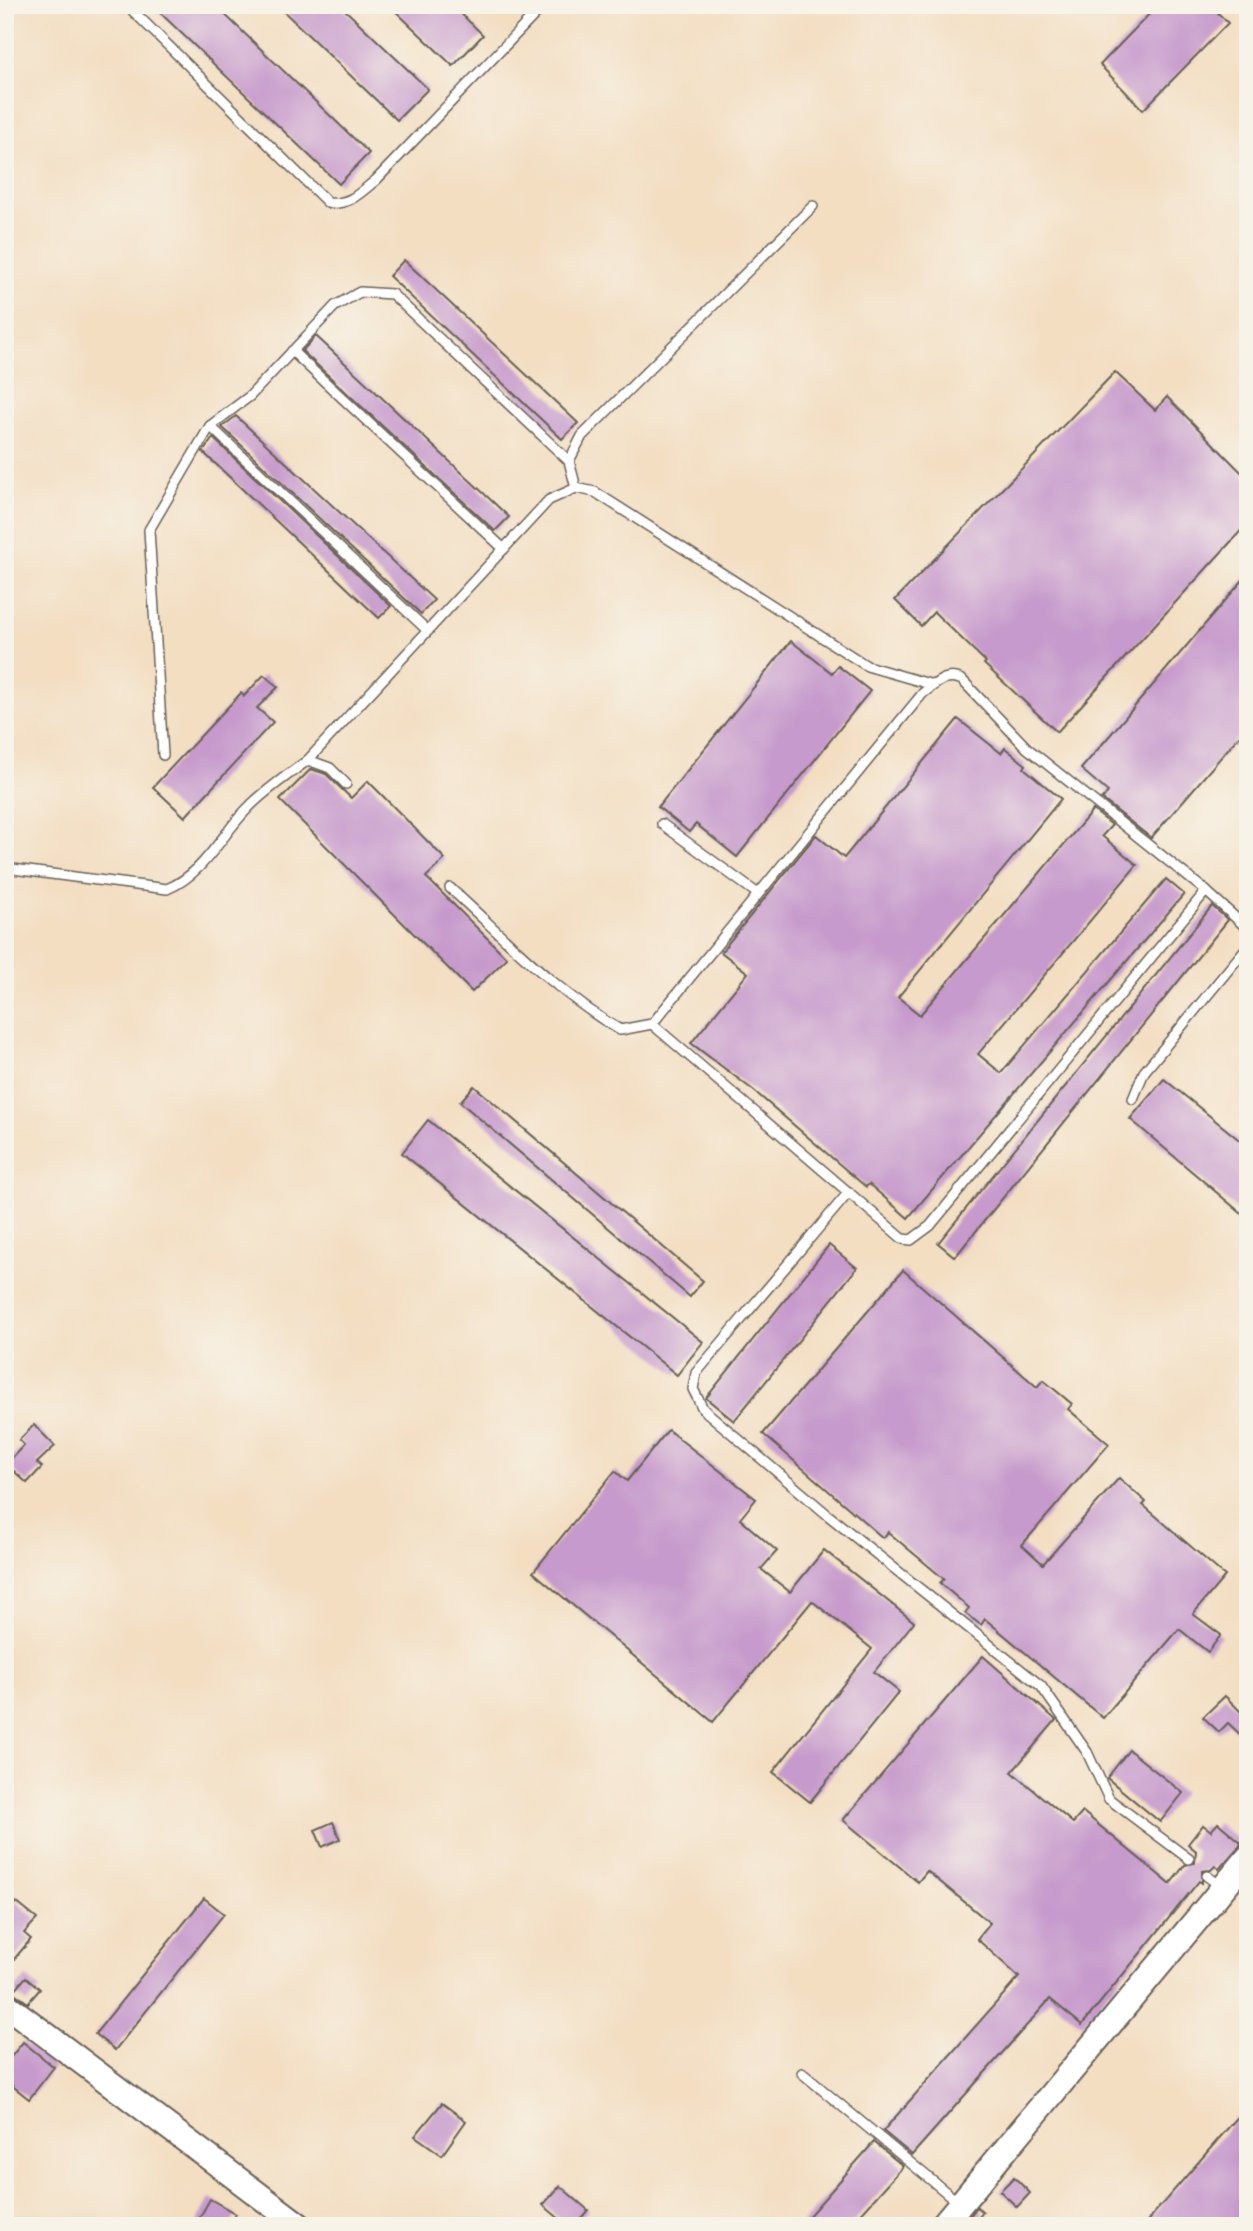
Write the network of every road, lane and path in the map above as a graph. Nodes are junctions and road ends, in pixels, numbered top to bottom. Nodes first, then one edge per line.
1 (127, 5) edge
2 (544, 5) edge
3 (813, 206) dead end
4 (292, 351) junction
5 (210, 426) junction
6 (569, 461) junction
7 (576, 488) junction
8 (504, 549) junction
9 (428, 631) junction
10 (933, 685) junction
11 (163, 755) dead end
12 (308, 760) junction
13 (346, 784) dead end
14 (662, 824) dead end
15 (5, 868) edge
16 (450, 888) dead end
17 (1206, 891) junction
18 (758, 894) junction
19 (1248, 929) edge
20 (1248, 946) edge
21 (652, 1024) junction
22 (1133, 1099) dead end
23 (849, 1192) junction
24 (1248, 1858) edge
25 (1189, 1859) dead end
26 (5, 2004) edge
27 (802, 2073) dead end
28 (960, 2204) junction
29 (300, 2226) edge
30 (942, 2226) edge

1 - 2 lane
3 - 6 lane
4 - 5 lane
4 - 6 lane
4 - 8 lane
5 - 9 lane
5 - 11 lane
6 - 7 lane
7 - 8 lane
7 - 10 lane
8 - 9 lane
9 - 12 lane
10 - 17 lane
10 - 18 lane
12 - 13 lane
12 - 15 lane
14 - 18 lane
16 - 21 lane
17 - 19 lane
17 - 23 lane
18 - 21 lane
20 - 22 lane
21 - 23 lane
23 - 25 lane
24 - 28 street
26 - 29 street
27 - 28 lane
28 - 30 street

